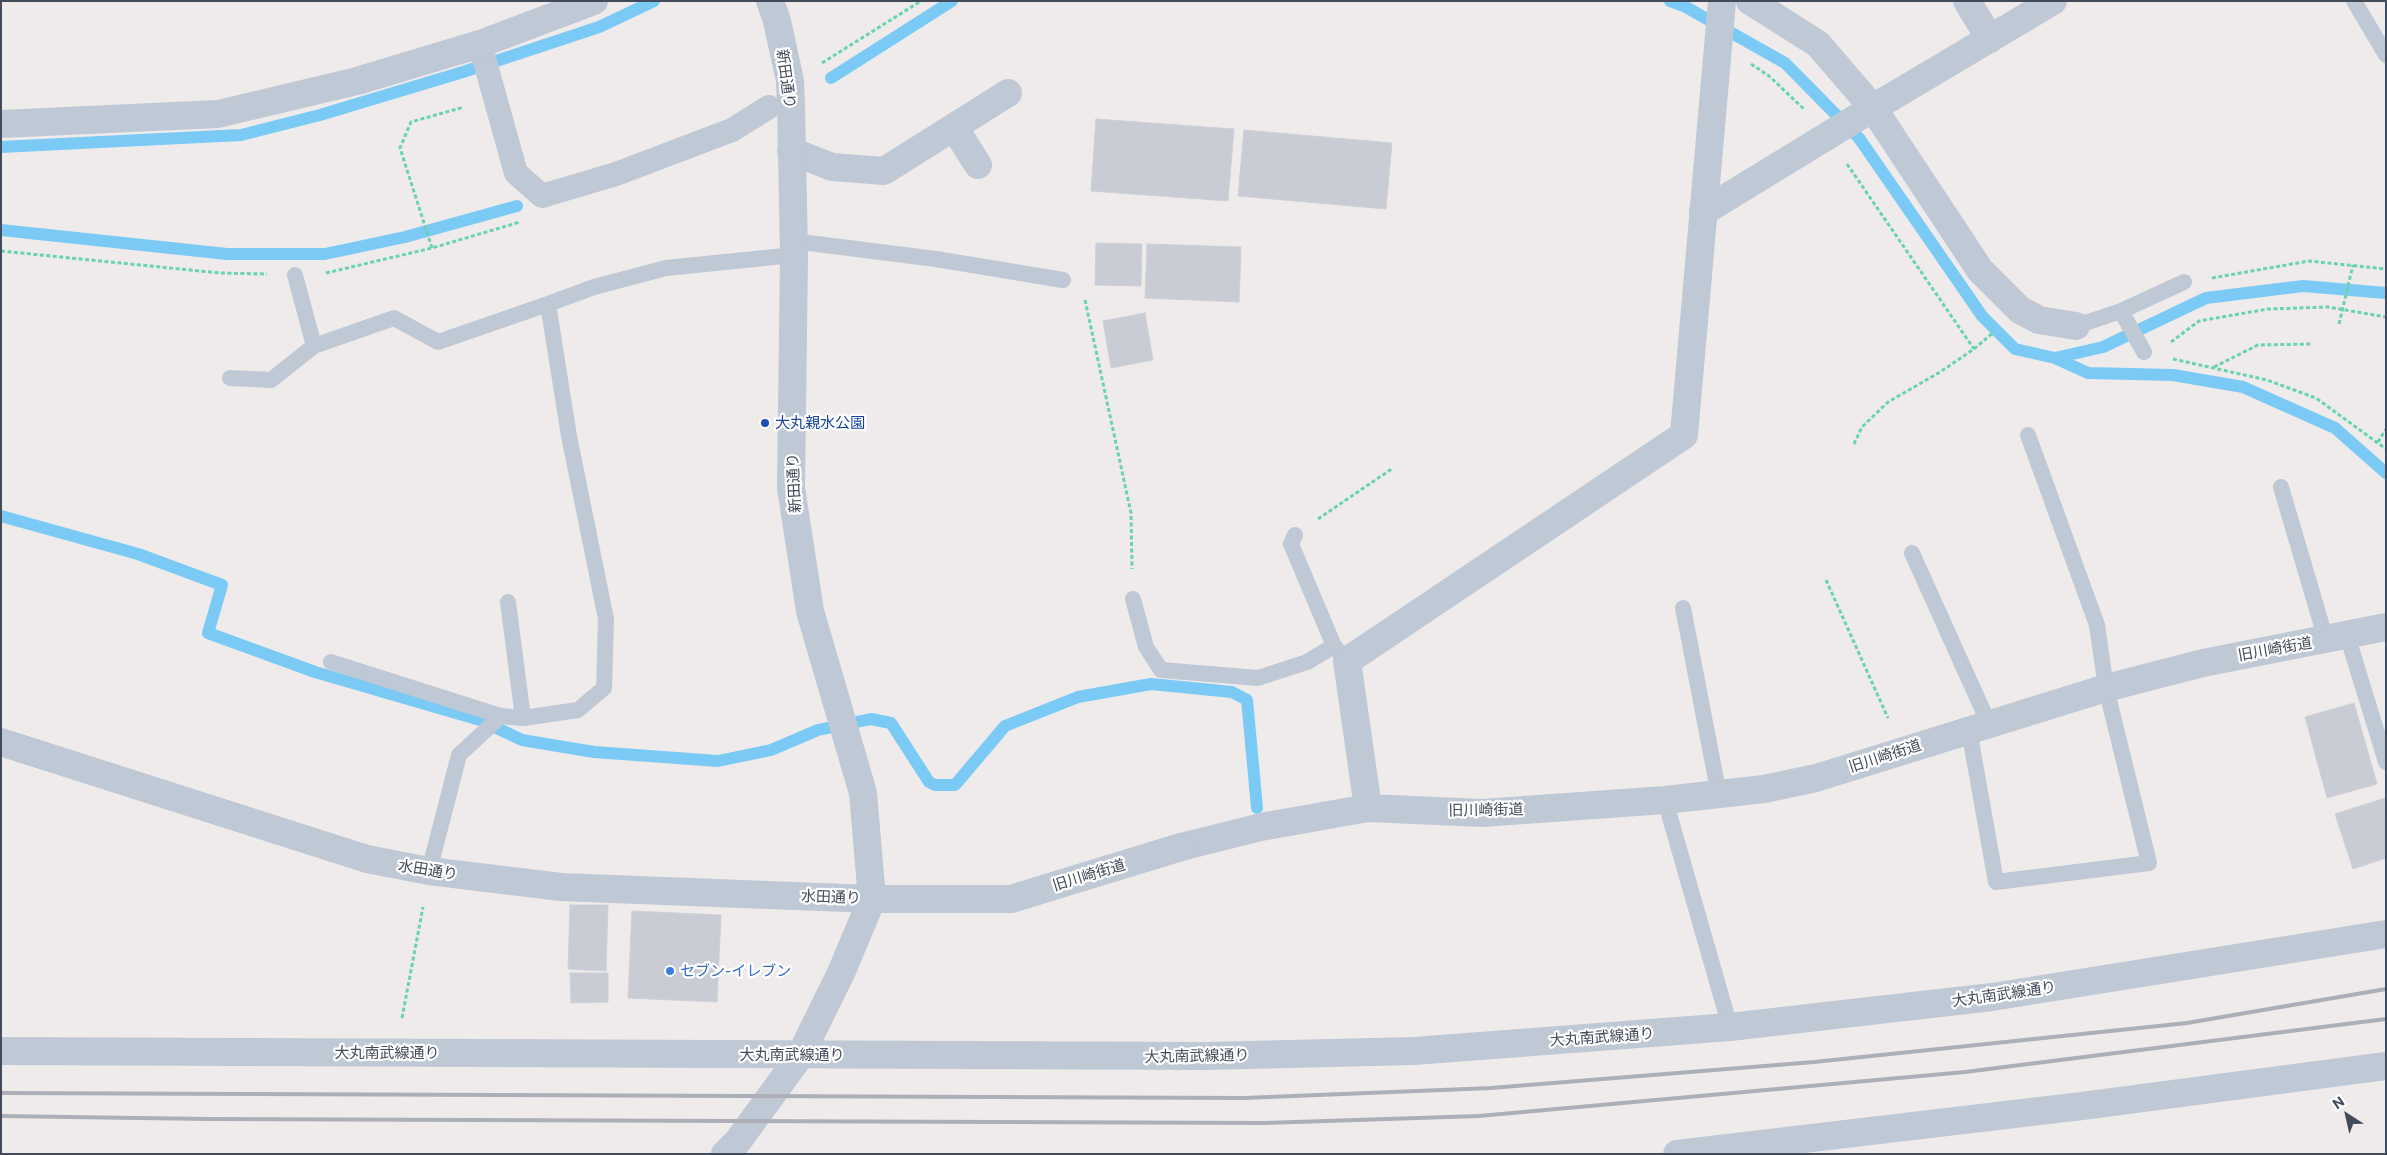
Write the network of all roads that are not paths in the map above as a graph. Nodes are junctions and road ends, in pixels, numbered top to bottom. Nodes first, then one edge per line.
1 (594, 1) edge
2 (770, 1) edge
3 (1750, 1) edge
4 (1967, 1) edge
5 (2054, 1) edge
6 (2354, 1) edge
7 (1721, 3) edge
8 (1990, 39) junction
9 (482, 50) junction
10 (2386, 55) edge
11 (1008, 93) dead end
12 (769, 107) dead end
13 (1866, 112) junction
14 (1, 124) edge
15 (954, 127) junction
16 (791, 151) junction
17 (978, 165) dead end
18 (1703, 212) junction
19 (793, 248) junction
20 (295, 275) dead end
21 (1063, 280) road end
22 (2184, 282) road end
23 (548, 304) junction
24 (2121, 311) junction
25 (2076, 326) joint
26 (314, 346) junction
27 (2149, 353) road end
28 (230, 378) dead end
29 (2028, 435) dead end
30 (2281, 487) dead end
31 (1295, 534) road end
32 (1912, 553) dead end
33 (1132, 599) road end
34 (508, 602) dead end
35 (1683, 608) dead end
36 (2386, 627) edge
37 (2336, 638) junction
38 (1341, 654) junction
39 (331, 662) dead end
40 (2106, 688) junction
41 (501, 716) junction
42 (523, 718) junction
43 (1979, 727) junction
44 (1, 742) edge
45 (2386, 762) edge
46 (1719, 795) junction
47 (1666, 800) junction
48 (1368, 808) junction
49 (429, 871) junction
50 (872, 899) junction
51 (2386, 934) edge
52 (1730, 1027) junction
53 (1, 1051) edge
54 (800, 1056) junction
55 (2386, 1066) edge
56 (725, 1154) edge
57 (1677, 1154) edge

1 - 9 street
2 - 16 street, 新田通り
3 - 13 street
4 - 8 street
5 - 8 street
6 - 10 lane
7 - 18 street
8 - 13 street
9 - 12 street
9 - 14 street
11 - 15 street
13 - 18 street
13 - 25 street
15 - 16 street
15 - 17 street
16 - 19 street, 新田通り
18 - 38 street
19 - 21 lane
19 - 23 lane
19 - 50 street, 新田通り
20 - 26 lane
22 - 24 lane
23 - 26 lane
23 - 42 lane
24 - 25 lane
24 - 27 lane
26 - 28 lane
29 - 40 lane
30 - 37 lane
31 - 38 lane
32 - 43 lane
33 - 38 lane
34 - 42 lane
35 - 46 lane
36 - 37 street, 旧川崎街道
37 - 40 street, 旧川崎街道
37 - 45 lane
38 - 48 street
39 - 41 lane
40 - 43 street, 旧川崎街道
40 - 43 lane
41 - 42 lane
41 - 49 lane
43 - 46 street, 旧川崎街道
44 - 49 street, 水田通り
46 - 47 street, 旧川崎街道
47 - 48 street, 旧川崎街道
47 - 52 lane
48 - 50 street, 旧川崎街道
49 - 50 street, 水田通り
50 - 54 street
51 - 52 street, 大丸南武線通り
52 - 54 street, 大丸南武線通り
53 - 54 street, 大丸南武線通り
54 - 56 street
55 - 57 street

